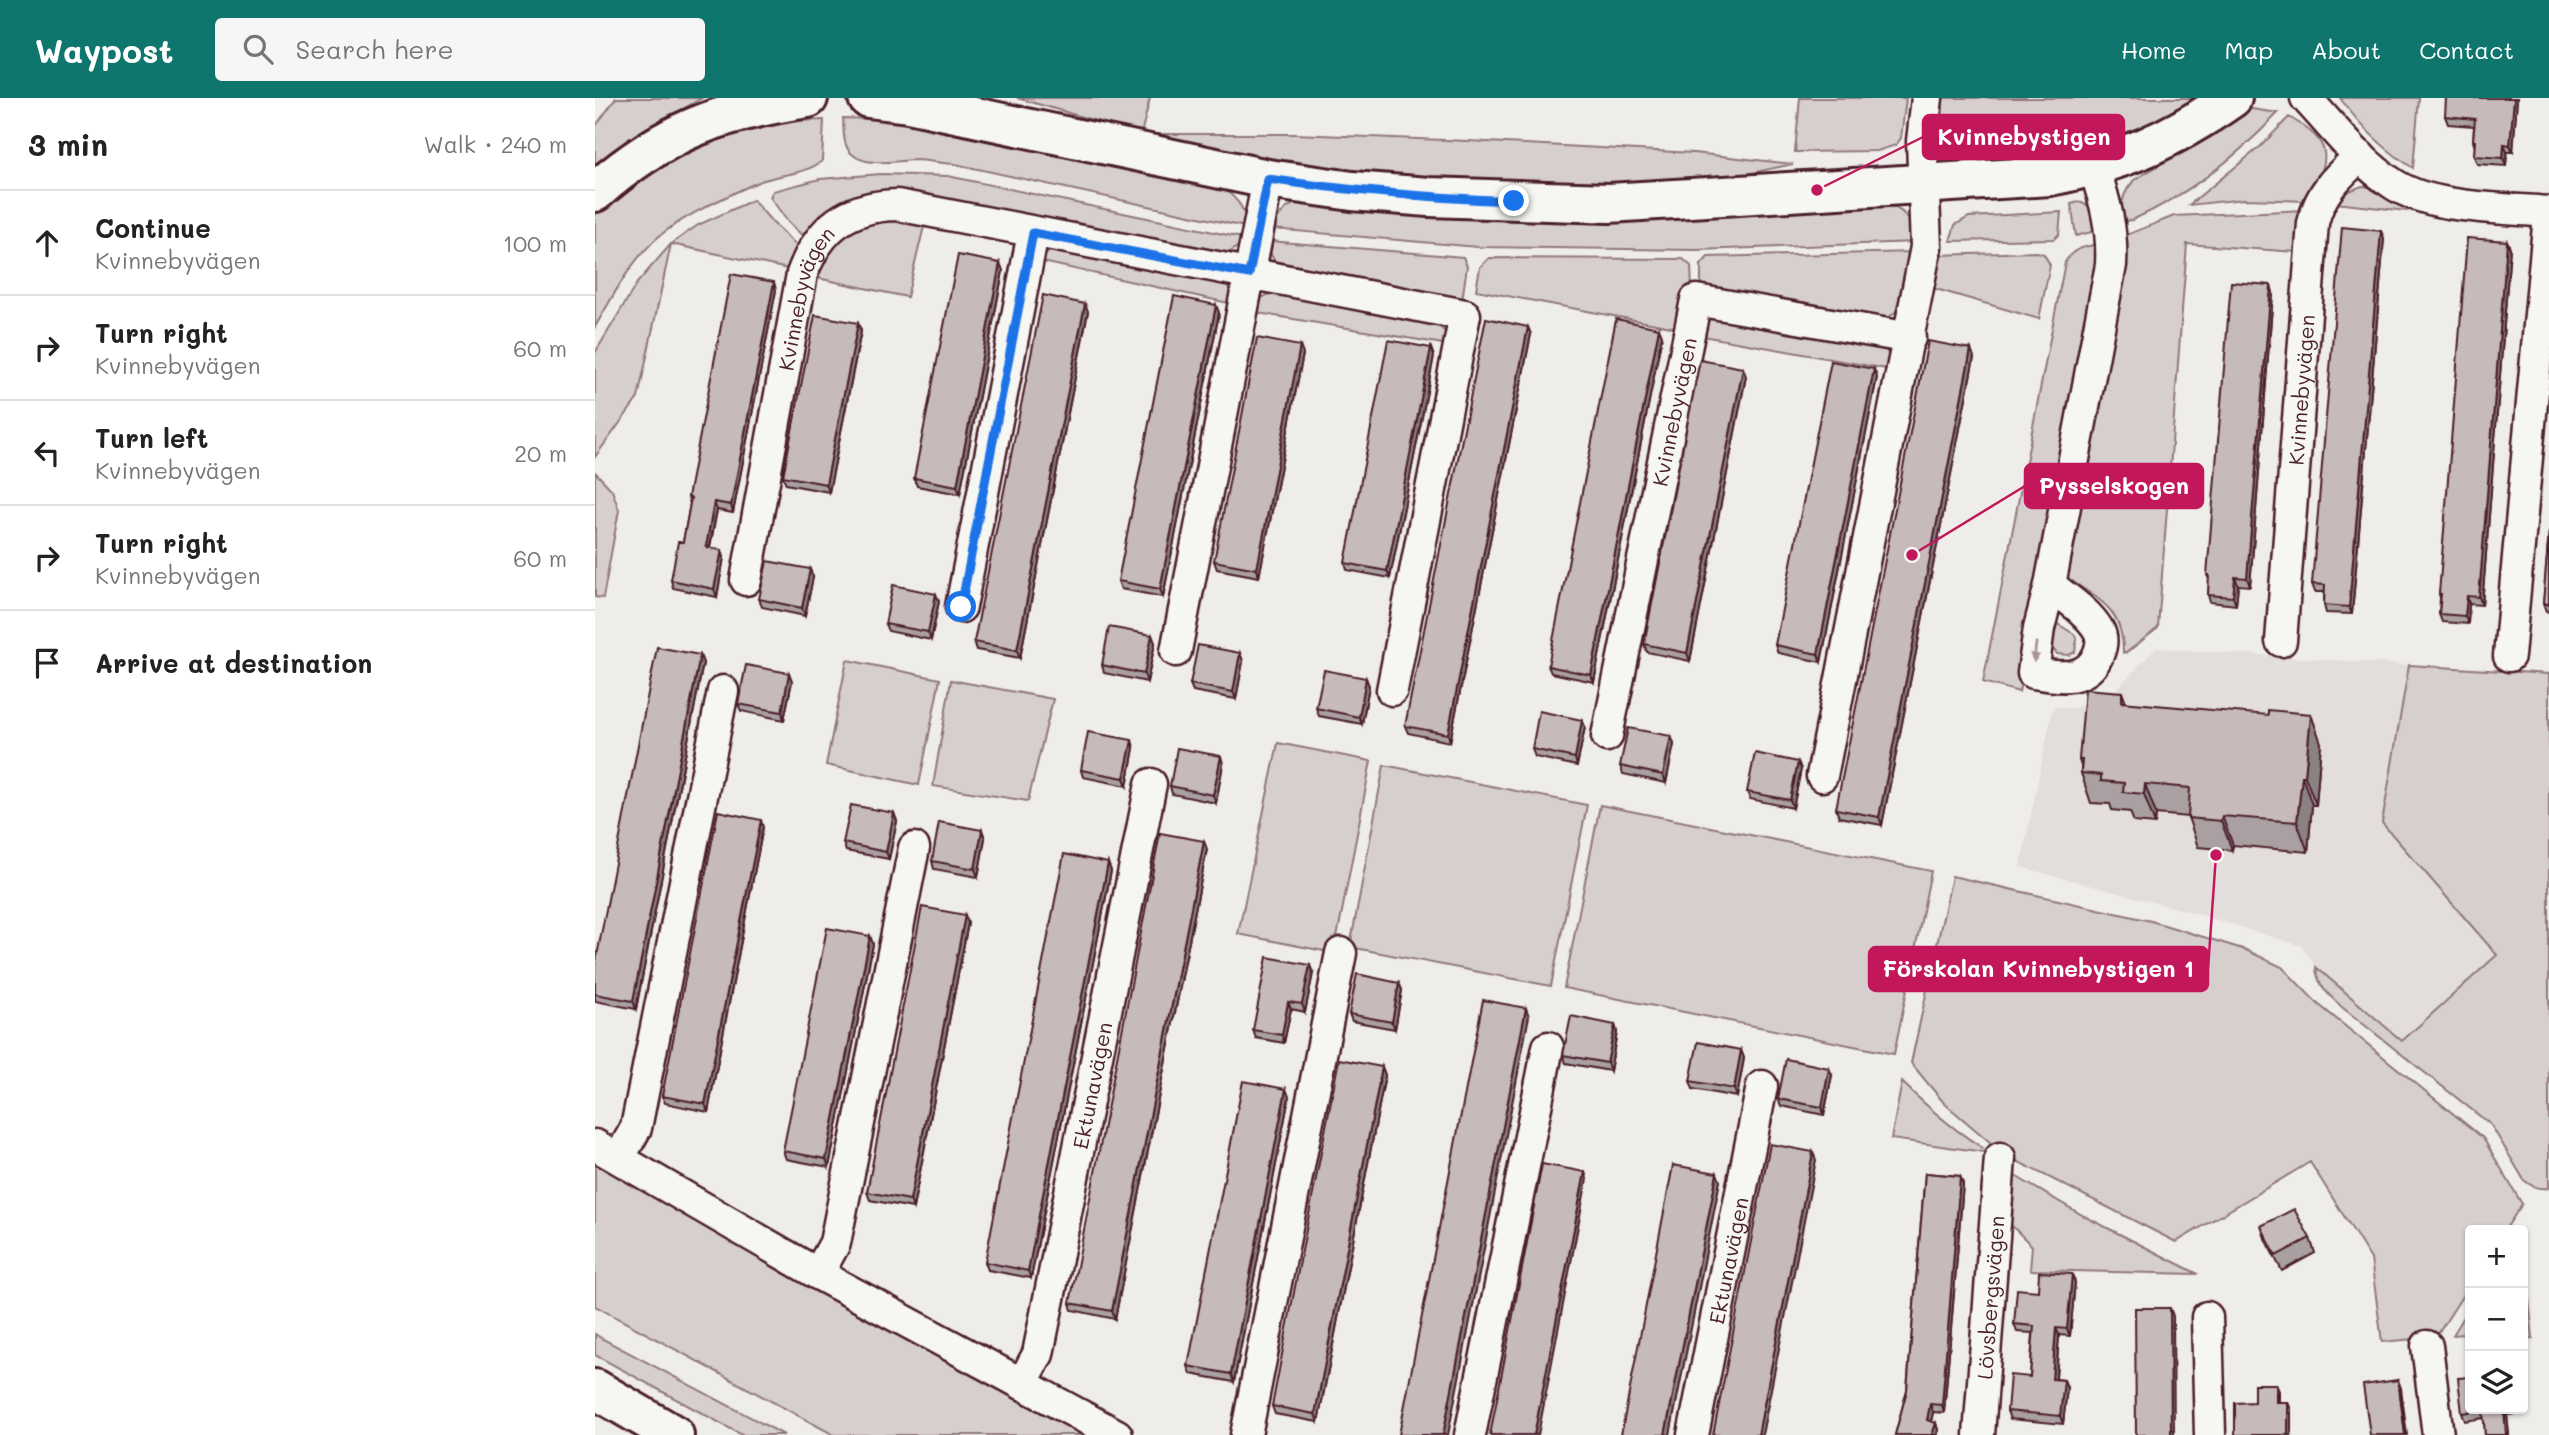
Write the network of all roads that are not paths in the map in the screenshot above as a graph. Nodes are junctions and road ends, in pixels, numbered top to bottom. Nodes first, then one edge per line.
1 (808, 98) edge
2 (867, 98) edge
3 (1927, 98) edge
4 (2232, 98) edge
5 (2305, 98) edge
6 (763, 102) edge
7 (2360, 156) junction
8 (2094, 167) junction
9 (1268, 179) junction
10 (1924, 185) junction
11 (595, 192) edge
12 (2549, 214) edge
13 (1033, 233) junction
14 (1249, 274) junction
15 (1910, 338) junction
16 (746, 580) dead end
17 (2050, 585) dead end
18 (961, 607) dead end
19 (2281, 641) dead end
20 (1176, 651) dead end
21 (2509, 656) dead end
22 (1392, 690) dead end
23 (723, 691) dead end
24 (1607, 736) dead end
25 (1822, 776) dead end
26 (1151, 784) dead end
27 (914, 848) dead end
28 (1341, 953) dead end
29 (1548, 1047) dead end
30 (1762, 1086) dead end
31 (607, 1152) edge
32 (2000, 1158) dead end
33 (818, 1274) junction
34 (2207, 1317) dead end
35 (2427, 1346) dead end
36 (1022, 1384) junction
37 (595, 1390) edge
38 (595, 1403) edge
39 (659, 1435) edge
40 (674, 1435) edge
41 (1117, 1435) edge
42 (1245, 1435) edge
43 (1470, 1435) edge
44 (1693, 1435) edge
45 (1979, 1435) edge
46 (2210, 1435) edge
47 (2438, 1435) edge

1 - 6 street
2 - 9 street
3 - 10 street
4 - 8 street
5 - 7 street
6 - 11 street
7 - 12 street
7 - 19 street, Kvinnebyvägen
8 - 10 street
8 - 17 street
9 - 10 street
9 - 14 street
10 - 15 street
12 - 21 street
13 - 14 street, Kvinnebyvägen
13 - 16 street, Kvinnebyvägen
13 - 18 street
14 - 20 street
14 - 22 street, Kvinnebyvägen
15 - 24 street, Kvinnebyvägen
15 - 25 street
23 - 31 street
26 - 36 street, Ektunavägen
27 - 33 street
28 - 42 street
29 - 43 street
30 - 44 street, Ektunavägen
31 - 33 street
32 - 45 street, Lövsbergsvägen
33 - 36 street
34 - 46 street
35 - 47 street
36 - 41 street
37 - 40 street
38 - 39 street

